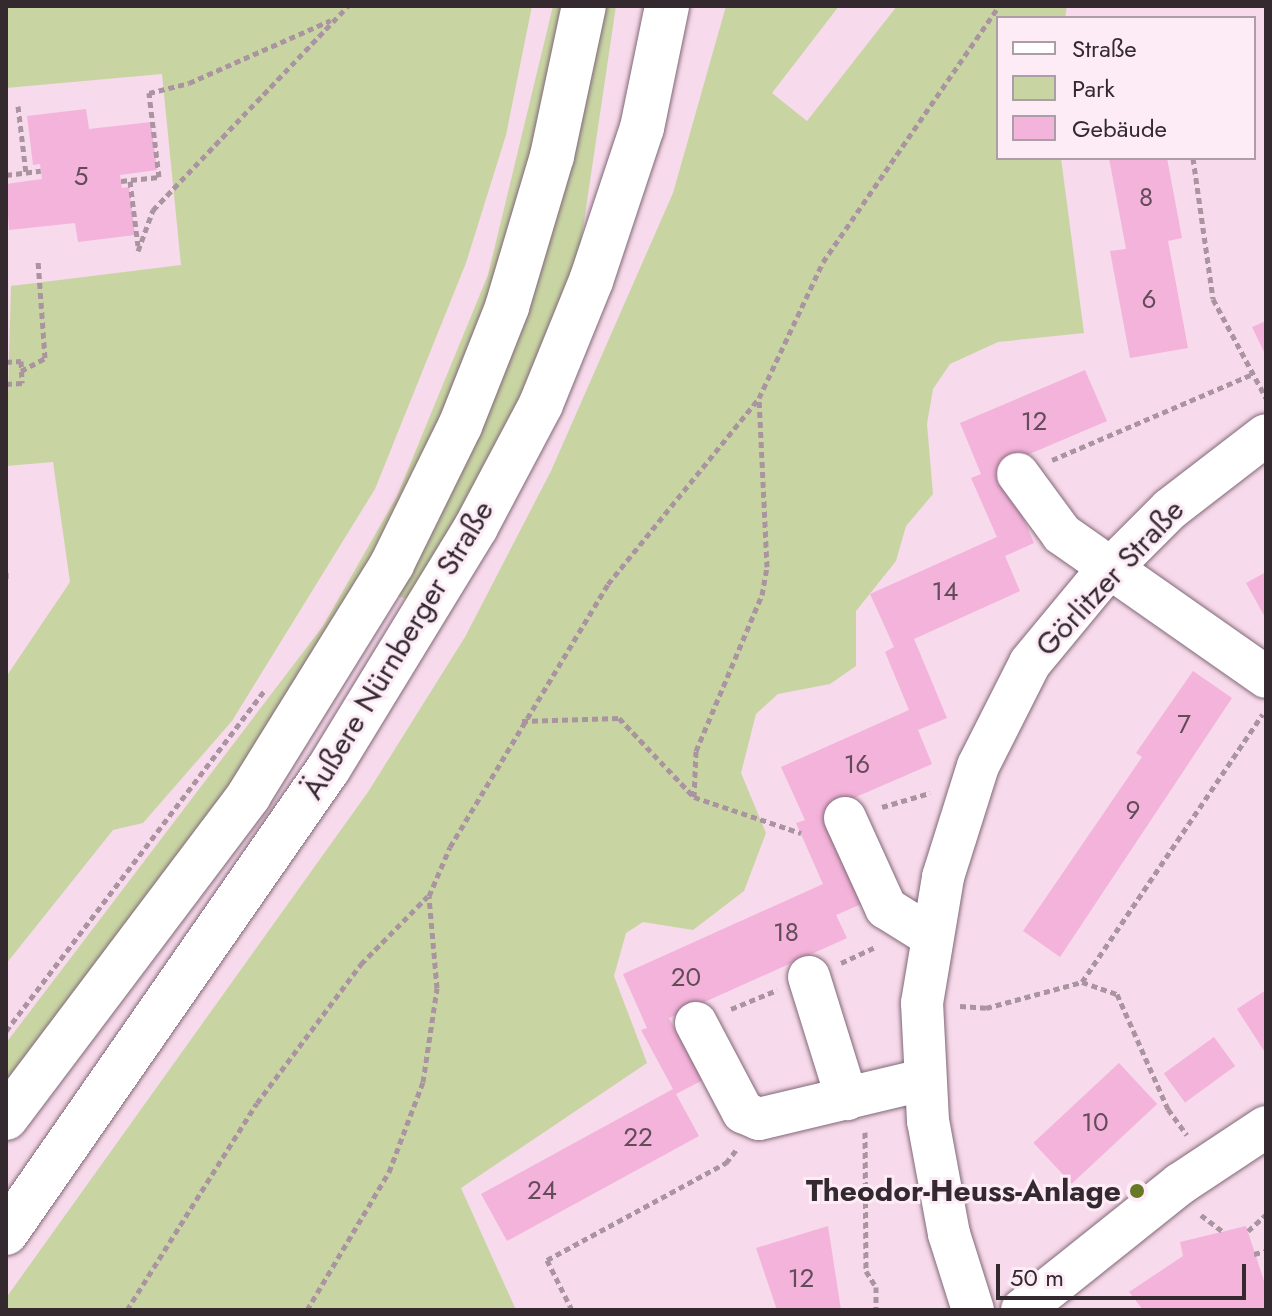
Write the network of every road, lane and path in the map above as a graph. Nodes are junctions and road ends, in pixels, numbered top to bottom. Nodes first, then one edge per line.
1 (348, 6) edge
2 (584, 6) edge
3 (667, 6) edge
4 (999, 6) edge
5 (334, 19) junction
6 (18, 106) dead end
7 (1193, 160) edge
8 (41, 171) dead end
9 (26, 173) junction
10 (6, 175) edge
11 (130, 180) junction
12 (121, 181) dead end
13 (38, 261) dead end
14 (6, 362) edge
15 (21, 371) junction
16 (1253, 374) junction
17 (6, 384) edge
18 (759, 398) junction
19 (1266, 398) edge
20 (1266, 435) edge
21 (1018, 474) joint
22 (6, 572) edge
23 (1108, 572) junction
24 (6, 580) edge
25 (1266, 677) edge
26 (268, 687) dead end
27 (1266, 710) edge
28 (521, 721) junction
29 (973, 781) junction
30 (694, 797) junction
31 (845, 818) joint
32 (801, 833) dead end
33 (429, 896) junction
34 (931, 936) junction
35 (809, 977) dead end
36 (1082, 982) junction
37 (922, 1003) junction
38 (696, 1023) dead end
39 (6, 1031) edge
40 (923, 1080) junction
41 (856, 1097) junction
42 (6, 1118) edge
43 (759, 1119) junction
44 (1266, 1127) edge
45 (1209, 1162) junction
46 (1266, 1215) edge
47 (1248, 1231) dead end
48 (6, 1233) edge
49 (1266, 1251) edge
50 (1254, 1254) dead end
51 (127, 1310) edge
52 (307, 1310) edge
53 (572, 1310) edge
54 (876, 1310) edge
55 (973, 1310) edge
56 (1022, 1310) edge

1 - 5 path
2 - 42 highway, Äußere Nürnberger Straße
3 - 48 highway, Äußere Nürnberger Straße
4 - 18 path
5 - 11 path
5 - 11 path
6 - 9 path
7 - 16 path
8 - 9 path
9 - 10 path
11 - 12 path
13 - 15 path
14 - 15 path
15 - 17 path
16 - 19 path
16 - 21 path
18 - 28 path
18 - 30 path
20 - 23 street, Görlitzer Straße
21 - 23 street
22 - 24 path
23 - 25 street
23 - 29 street, Görlitzer Straße
26 - 39 path
27 - 36 path
28 - 30 path
28 - 33 path
29 - 31 path
29 - 34 street, Görlitzer Straße
30 - 32 path
31 - 34 street
33 - 51 path
33 - 52 path
34 - 37 street, Görlitzer Straße
35 - 41 street
36 - 37 path
36 - 45 path
37 - 40 street, Görlitzer Straße
38 - 43 street
40 - 41 street
40 - 55 street, Görlitzer Straße
41 - 43 street
41 - 54 path
43 - 53 path
44 - 45 street
45 - 56 street
46 - 47 path
49 - 50 path

